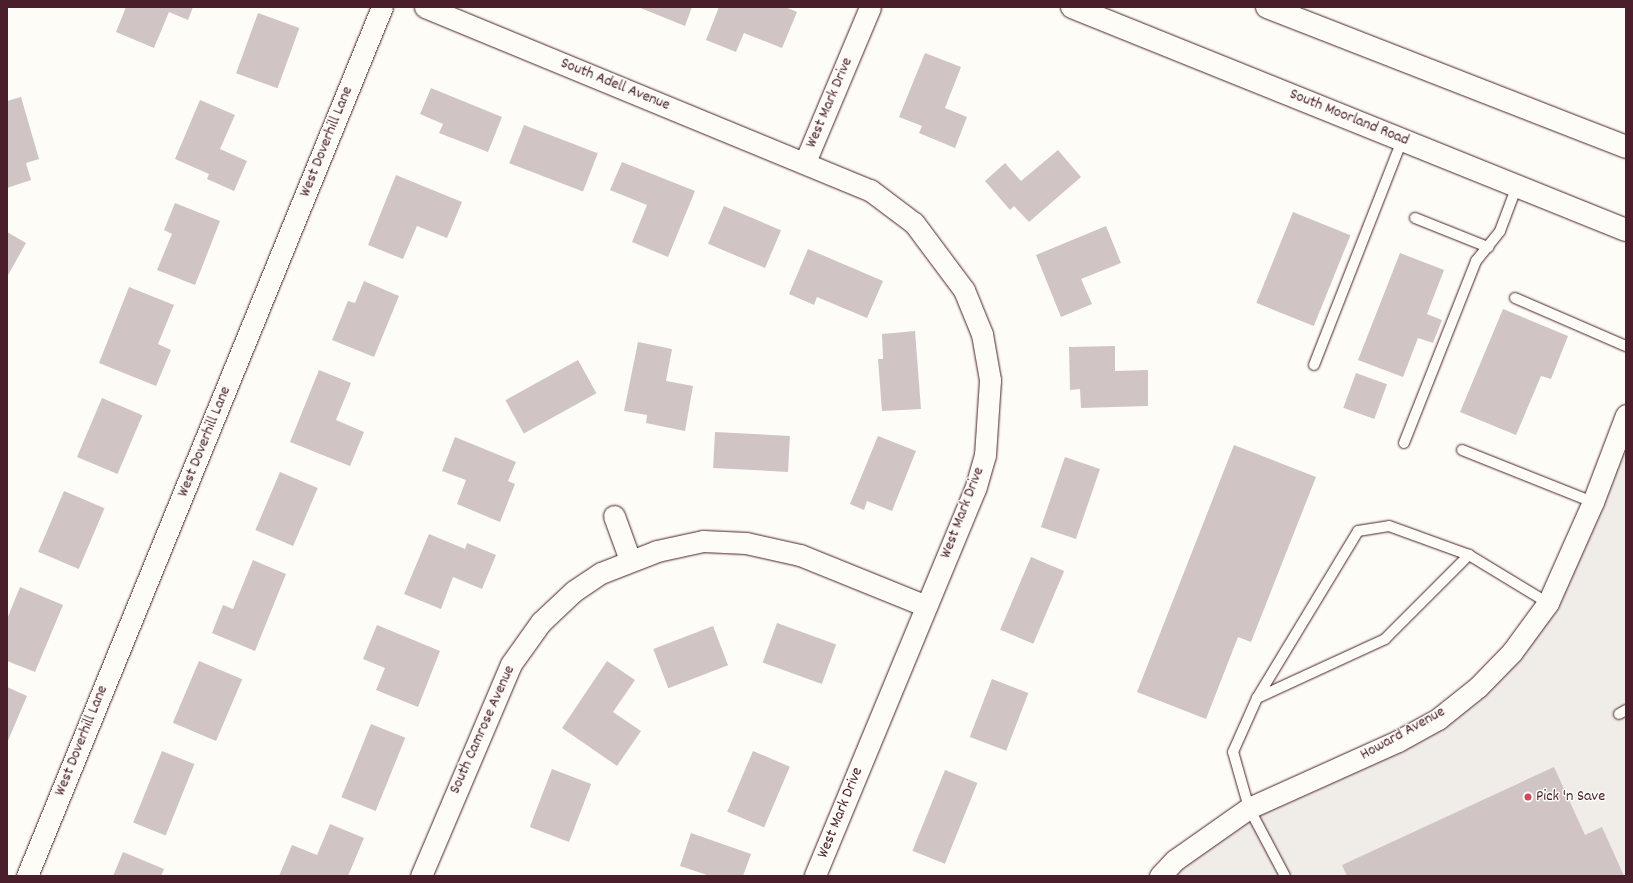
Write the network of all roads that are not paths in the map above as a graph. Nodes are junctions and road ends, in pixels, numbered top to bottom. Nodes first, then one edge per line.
1 (382, 7) edge
2 (425, 7) edge
3 (870, 7) edge
4 (1072, 7) edge
5 (1267, 7) edge
6 (1402, 140) junction
7 (1626, 147) edge
8 (805, 162) junction
9 (1517, 186) junction
10 (1415, 218) dead end
11 (1626, 230) edge
12 (1488, 246) junction
13 (1515, 298) dead end
14 (1626, 346) edge
15 (1314, 364) dead end
16 (1626, 415) edge
17 (1404, 443) dead end
18 (1462, 450) dead end
19 (1594, 502) junction
20 (614, 516) dead end
21 (1469, 554) junction
22 (630, 560) junction
23 (1548, 603) junction
24 (926, 606) junction
25 (1257, 698) junction
26 (1249, 808) junction
27 (27, 876) edge
28 (421, 876) edge
29 (815, 876) edge
30 (1160, 876) edge
31 (1285, 876) edge

1 - 27 street, West Doverhill Lane
2 - 8 street, South Adell Avenue
3 - 8 street, West Mark Drive
4 - 6 main road, South Moorland Road
5 - 7 main road
6 - 9 main road, South Moorland Road
6 - 15 lane
8 - 24 street, West Mark Drive
9 - 11 main road, South Moorland Road
9 - 12 lane
10 - 12 lane
12 - 17 lane
13 - 14 lane
16 - 19 street, Howard Avenue
18 - 19 lane
19 - 23 street, Howard Avenue
20 - 22 street
21 - 23 lane
21 - 25 lane
21 - 25 lane
22 - 24 street, South Camrose Avenue
22 - 28 street, South Camrose Avenue
23 - 26 street, Howard Avenue
24 - 29 street, West Mark Drive
25 - 26 lane
26 - 30 street, Howard Avenue
26 - 31 lane

